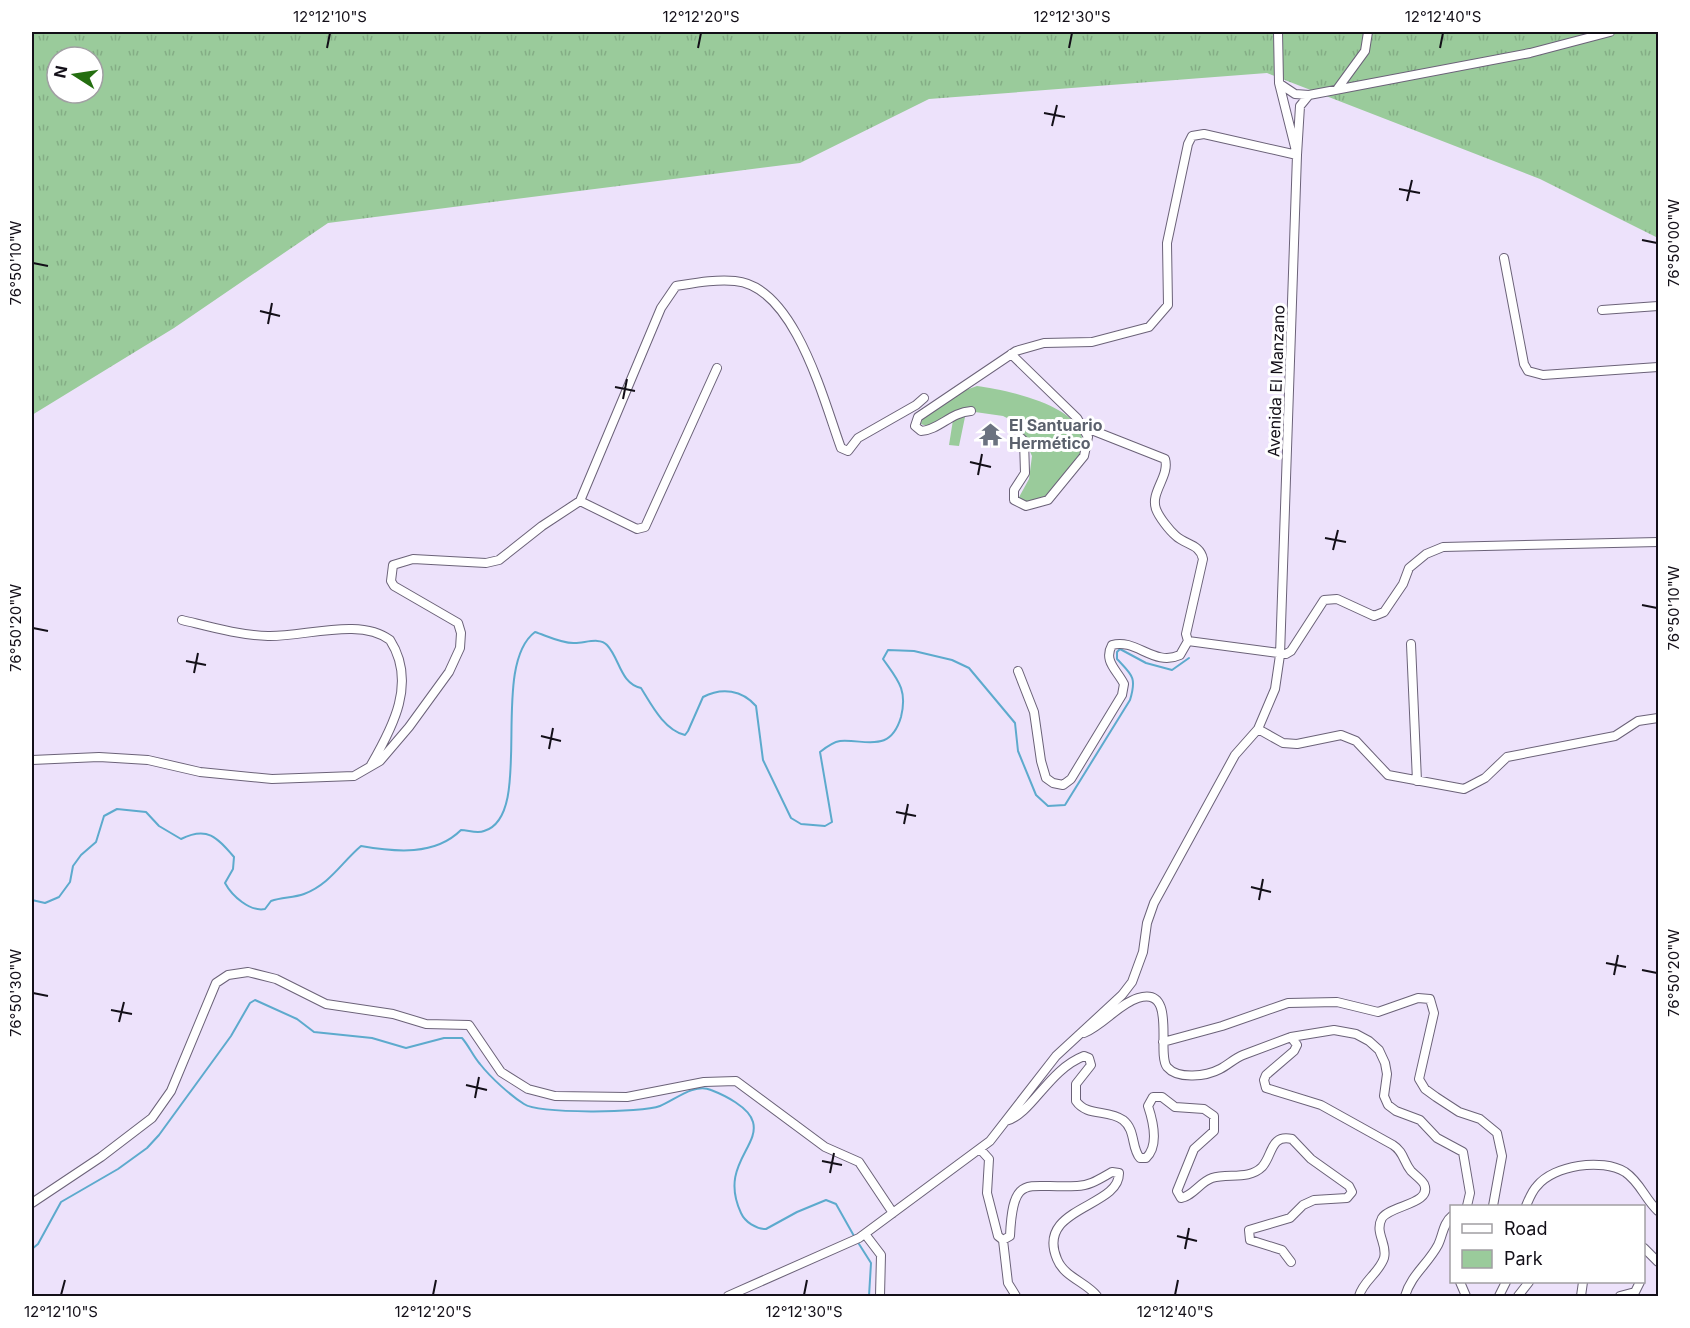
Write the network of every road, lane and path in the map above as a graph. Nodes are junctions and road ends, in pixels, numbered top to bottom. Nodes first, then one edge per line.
1 (1278, 32) edge
2 (1368, 32) edge
3 (1610, 32) edge
4 (1351, 74) junction
5 (1279, 83) junction
6 (1359, 84) junction
7 (1338, 88) junction
8 (1309, 95) junction
9 (1297, 155) junction
10 (1504, 258) dead end
11 (1659, 306) edge
12 (1602, 310) dead end
13 (1011, 354) junction
14 (1659, 367) edge
15 (717, 368) dead end
16 (924, 398) dead end
17 (971, 411) dead end
18 (1084, 427) junction
19 (1021, 438) dead end
20 (580, 501) junction
21 (1659, 542) edge
22 (182, 620) dead end
23 (1188, 641) junction
24 (1411, 644) dead end
25 (1280, 655) junction
26 (1018, 671) dead end
27 (1659, 718) edge
28 (1258, 729) junction
29 (32, 760) edge
30 (369, 768) junction
31 (1417, 781) junction
32 (1076, 1036) junction
33 (1291, 1037) junction
34 (1163, 1042) junction
35 (1006, 1121) junction
36 (980, 1149) junction
37 (32, 1203) edge
38 (1467, 1205) edge
39 (1493, 1205) edge
40 (1526, 1205) edge
41 (1659, 1211) edge
42 (893, 1213) junction
43 (1450, 1218) edge
44 (865, 1234) junction
45 (1003, 1240) junction
46 (1645, 1249) edge
47 (1291, 1262) dead end
48 (1659, 1262) edge
49 (1528, 1283) edge
50 (1639, 1283) edge
51 (1015, 1295) edge
52 (1361, 1295) edge
53 (728, 1296) edge
54 (880, 1296) edge
55 (1004, 1296) edge
56 (1097, 1296) edge
57 (1405, 1296) edge
58 (1518, 1296) edge
59 (1620, 1296) edge

1 - 5 street, Avenida El Manzano
2 - 4 street
3 - 6 street
4 - 6 street
4 - 7 street
5 - 8 street
5 - 9 street, Avenida El Manzano
6 - 7 street
7 - 8 street
8 - 9 street
9 - 13 street
9 - 25 street, Avenida El Manzano
10 - 14 street
11 - 12 street
13 - 17 street
13 - 18 street
15 - 20 street
16 - 20 street
18 - 19 street
18 - 23 street
20 - 30 street
21 - 25 street
22 - 30 street
23 - 25 street
23 - 26 street
24 - 31 street
25 - 28 street, Avenida El Manzano
27 - 31 street
28 - 31 street
28 - 32 street, Avenida El Manzano
29 - 30 street
32 - 34 street
32 - 35 street
33 - 34 street
33 - 38 street
33 - 52 street
34 - 39 street
35 - 36 street
35 - 47 street
36 - 42 street
36 - 45 street
37 - 42 street
40 - 41 street
42 - 44 street
43 - 57 street
44 - 53 street
44 - 54 street
45 - 51 street
45 - 56 street
46 - 48 street
49 - 58 street
50 - 59 street
51 - 55 street

